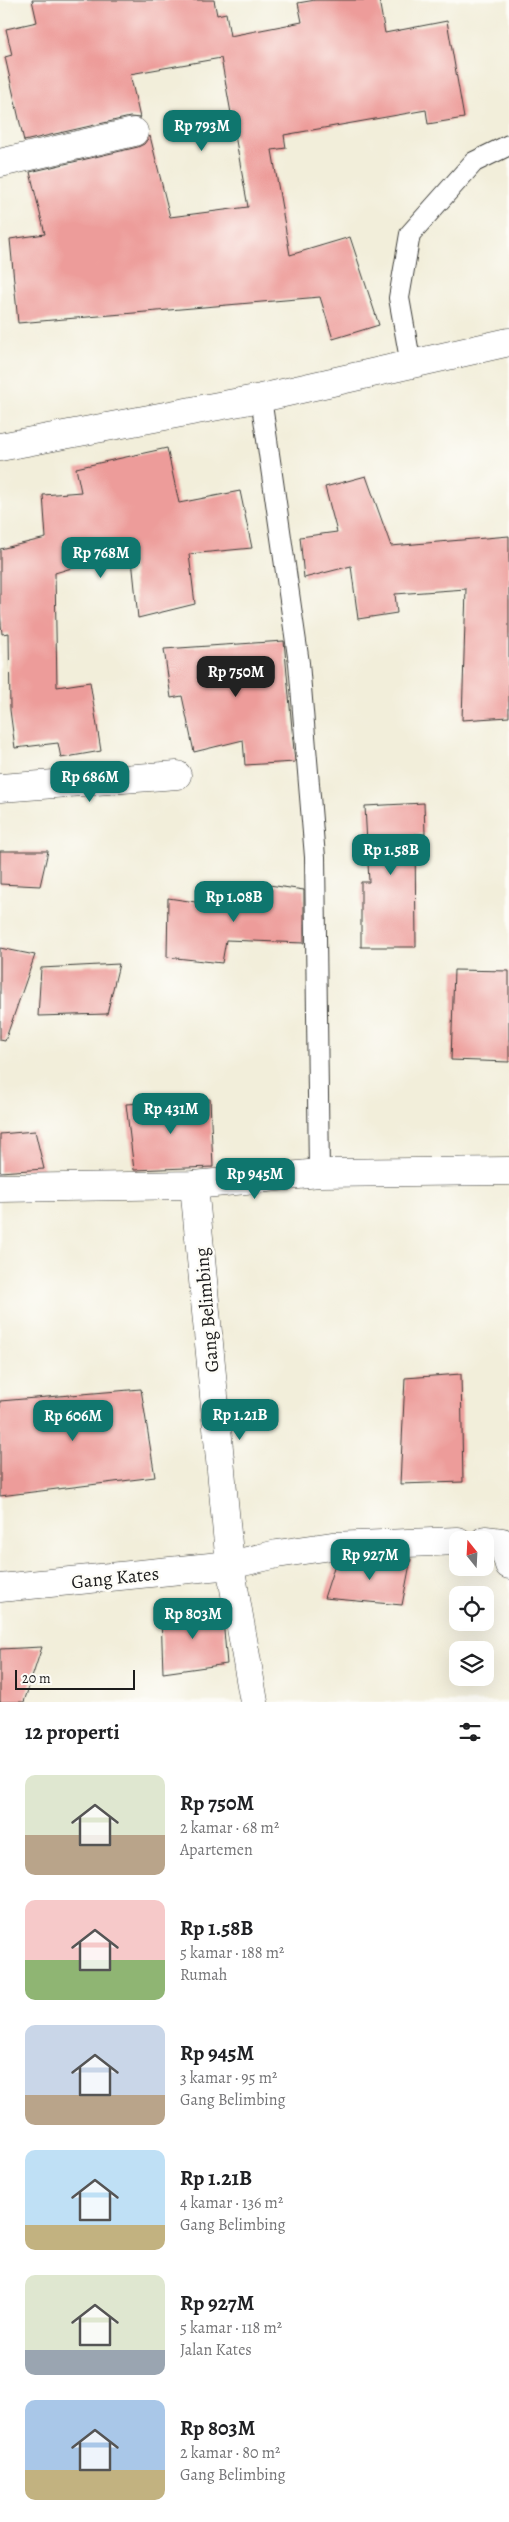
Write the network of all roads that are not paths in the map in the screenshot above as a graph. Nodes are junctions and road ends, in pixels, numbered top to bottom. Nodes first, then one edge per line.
1 (134, 132) dead end
2 (509, 145) edge
3 (0, 163) edge
4 (509, 342) edge
5 (411, 366) junction
6 (261, 398) junction
7 (1, 444) edge
8 (177, 775) dead end
9 (0, 788) edge
10 (509, 1171) edge
11 (318, 1173) junction
12 (194, 1185) junction
13 (0, 1188) edge
14 (449, 1541) edge
15 (494, 1541) edge
16 (509, 1565) edge
17 (230, 1566) junction
18 (0, 1588) edge
19 (254, 1702) edge

1 - 3 street
2 - 5 lane
4 - 5 street
5 - 6 street
6 - 7 street
6 - 11 lane
8 - 9 street
10 - 11 street
11 - 12 street
12 - 13 street
12 - 17 street, Gang Belimbing
14 - 17 street, Gang Kates
15 - 16 street
17 - 18 street, Gang Kates
17 - 19 street, Gang Belimbing

